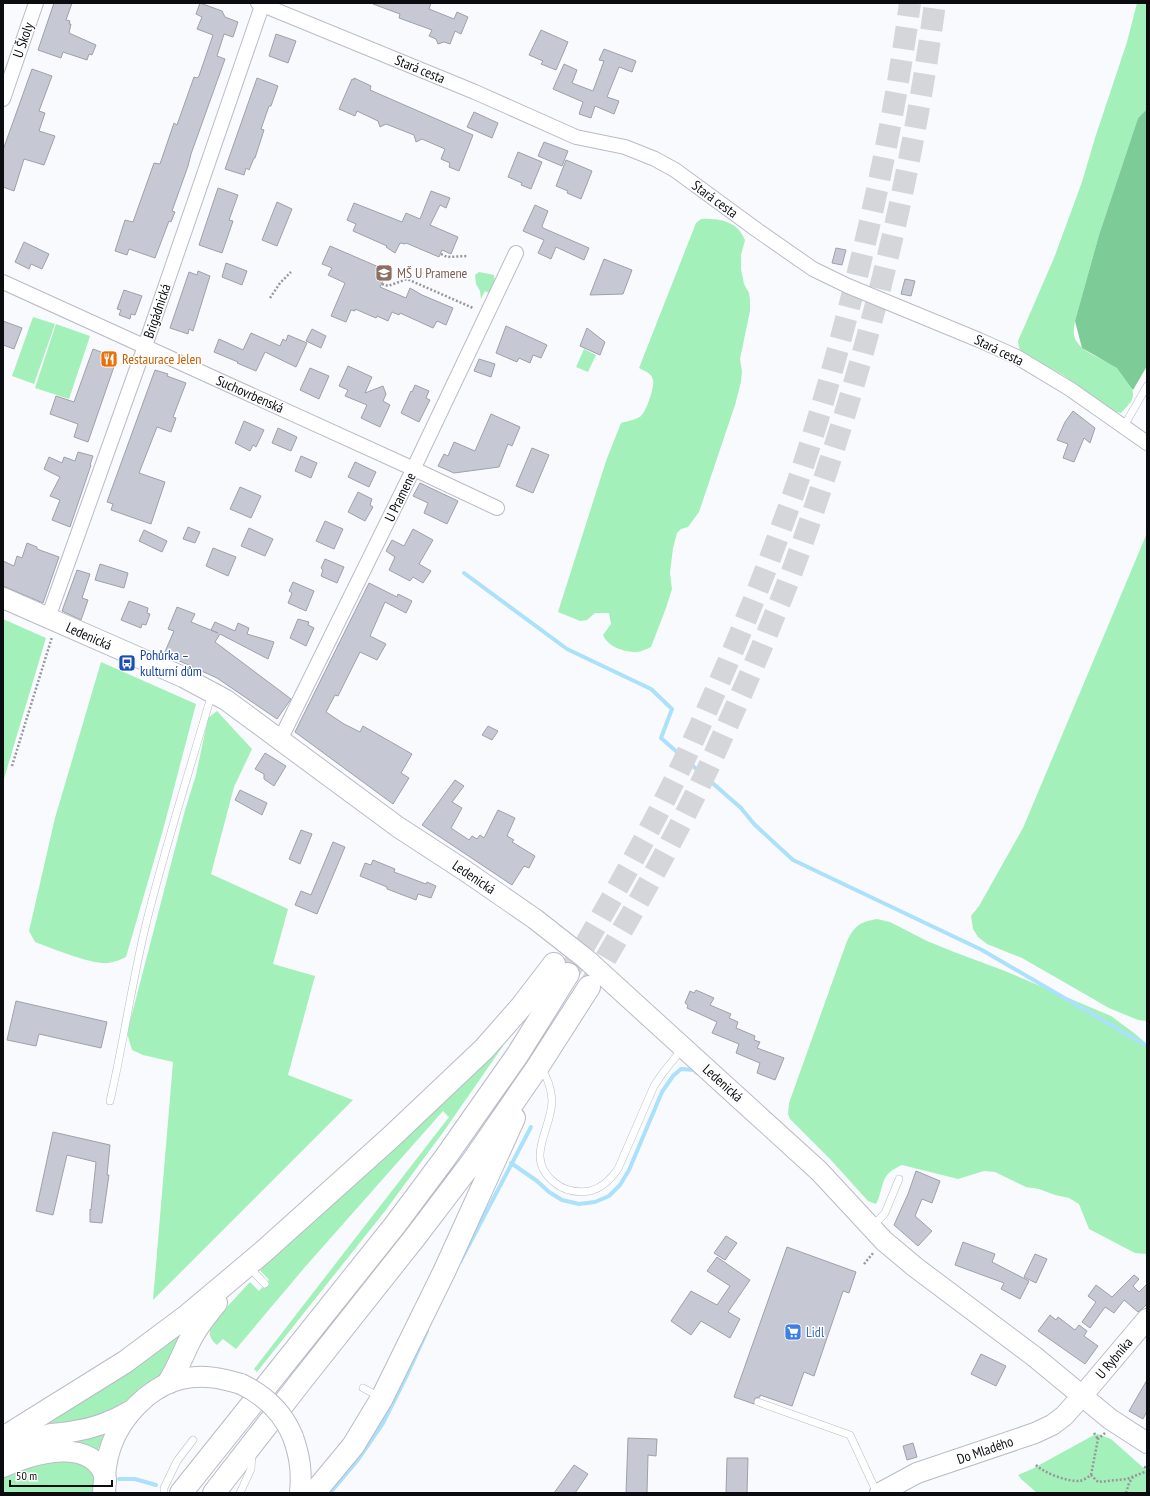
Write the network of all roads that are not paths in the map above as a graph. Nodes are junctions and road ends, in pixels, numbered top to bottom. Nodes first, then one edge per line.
1 (36, 3) edge
2 (262, 4) edge
3 (3, 99) edge
4 (516, 253) dead end
5 (3, 282) edge
6 (144, 346) junction
7 (1147, 386) edge
8 (1124, 426) junction
9 (1147, 442) edge
10 (414, 469) junction
11 (497, 508) dead end
12 (3, 598) edge
13 (52, 619) junction
14 (212, 693) junction
15 (280, 740) junction
16 (589, 987) tunnel mouth
17 (684, 1047) junction
18 (539, 1065) junction
19 (110, 1101) dead end
20 (899, 1179) dead end
21 (878, 1234) junction
22 (256, 1259) junction
23 (265, 1284) dead end
24 (1147, 1319) edge
25 (169, 1382) junction
26 (1082, 1396) junction
27 (758, 1402) dead end
28 (134, 1409) junction
29 (3, 1438) edge
30 (193, 1440) dead end
31 (1147, 1443) edge
32 (252, 1444) junction
33 (3, 1448) edge
34 (3, 1467) edge
35 (106, 1488) edge
36 (164, 1493) edge
37 (181, 1493) edge
38 (214, 1493) edge
39 (240, 1493) edge
40 (300, 1493) edge
41 (314, 1493) edge
42 (877, 1493) edge
43 (880, 1493) edge

1 - 3 street, U Školy
2 - 6 street, Brigádnická
2 - 8 street, Stará cesta
4 - 10 street, U Pramene
5 - 6 street, Suchovrbenská
6 - 10 street, Suchovrbenská
6 - 13 street, Brigádnická
7 - 8 lane
8 - 9 street, Stará cesta
10 - 11 street, Suchovrbenská
10 - 15 street, U Pramene
12 - 13 main road, Ledenická
13 - 14 main road, Ledenická
14 - 15 main road, Ledenická
14 - 19 lane
15 - 17 main road, Ledenická
16 - 18 highway
17 - 18 lane
17 - 21 main road, Ledenická
18 - 32 highway
18 - 41 highway
20 - 21 lane
21 - 26 main road, Ledenická
22 - 23 lane
22 - 25 highway
22 - 29 highway
22 - 37 highway
24 - 26 main road, U Rybníka
25 - 28 main road
25 - 40 main road, bridge
26 - 31 main road, Ledenická
26 - 43 main road, Do Mladého
27 - 42 lane
28 - 33 main road
28 - 35 main road
30 - 36 lane
32 - 38 highway
32 - 39 lane
34 - 35 main road

